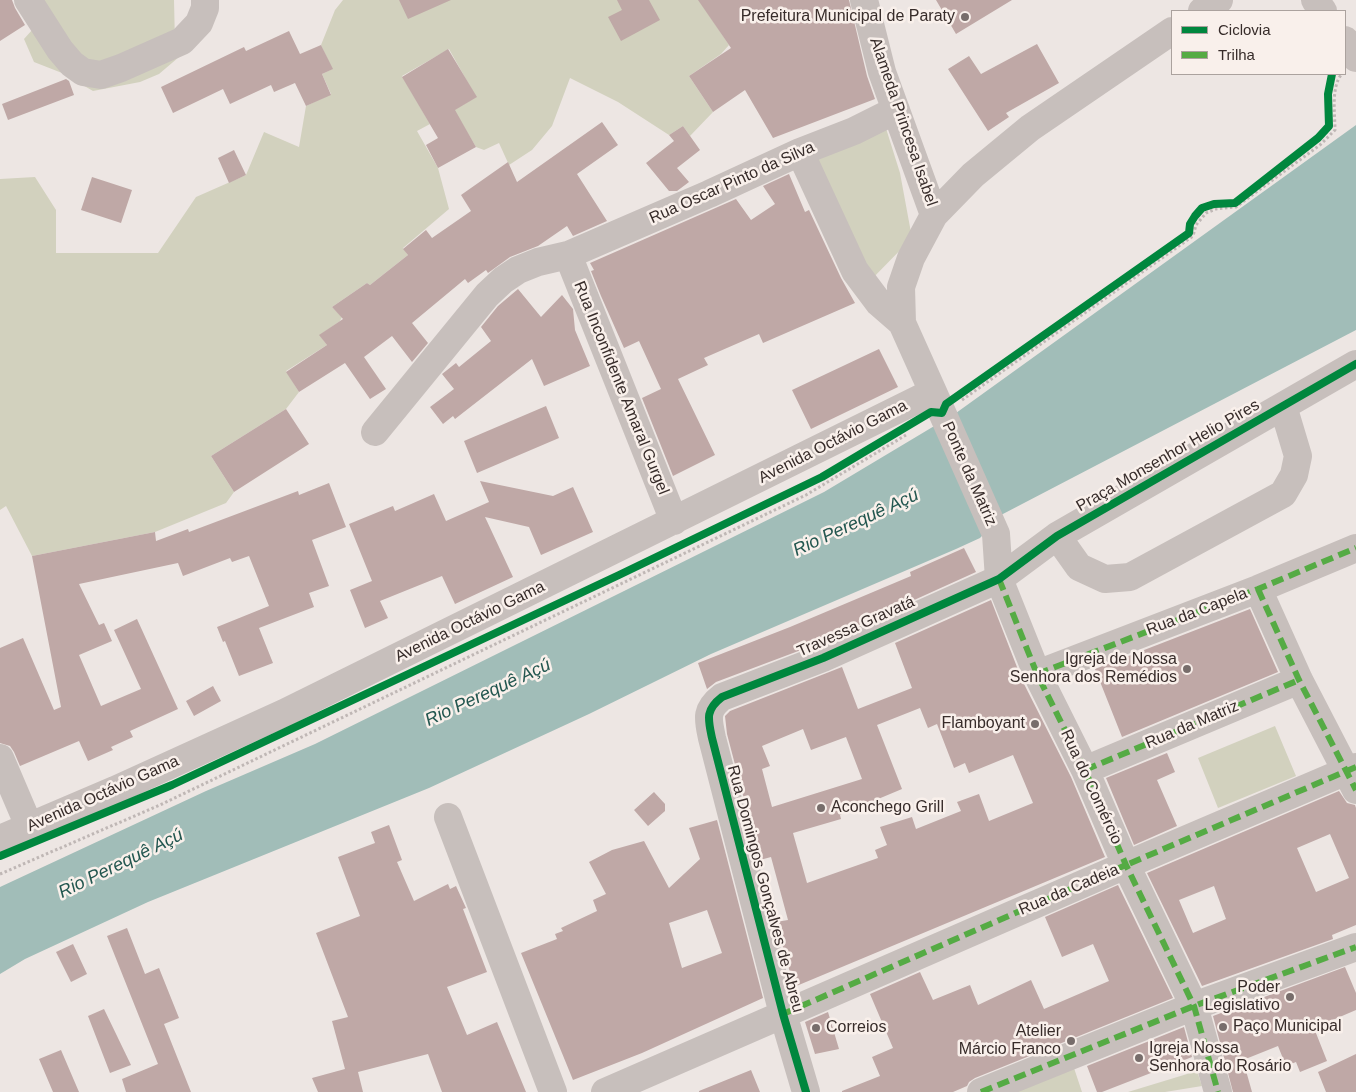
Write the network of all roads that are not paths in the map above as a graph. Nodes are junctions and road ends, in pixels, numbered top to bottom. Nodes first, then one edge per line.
1 (28, 0) edge
2 (205, 0) edge
3 (864, 0) edge
4 (1219, 0) edge
5 (1204, 10) edge
6 (1171, 32) edge
7 (1346, 42) edge
8 (1356, 58) edge
9 (896, 110) junction
10 (800, 152) junction
11 (934, 214) junction
12 (568, 255) junction
13 (902, 323) junction
14 (1356, 364) edge
15 (938, 402) junction
16 (1283, 406) junction
17 (374, 432) dead end
18 (674, 521) junction
19 (996, 534) joint
20 (1057, 536) junction
21 (1356, 548) edge
22 (999, 579) junction
23 (1258, 589) junction
24 (1037, 674) junction
25 (1299, 680) junction
26 (722, 697) joint
27 (0, 758) edge
28 (1085, 770) junction
29 (1353, 776) edge
30 (448, 817) dead end
31 (29, 826) junction
32 (0, 839) edge
33 (1126, 865) junction
34 (1356, 947) edge
35 (1194, 1006) junction
36 (783, 1014) junction
37 (553, 1092) edge
38 (605, 1092) edge
39 (806, 1092) edge
40 (982, 1092) edge
41 (1216, 1092) edge

1 - 2 street
3 - 9 street, Alameda Princesa Isabel
4 - 5 street
6 - 11 street
7 - 8 street
9 - 10 street, Rua Oscar Pinto da Silva
9 - 11 street, Alameda Princesa Isabel
10 - 12 street, Rua Oscar Pinto da Silva
10 - 13 street
11 - 13 street
12 - 17 street, Rua Oscar Pinto da Silva
12 - 18 street, Rua Inconfidente Amaral Gurgel
13 - 15 street, Ponte da Matriz
14 - 16 street, Praça Monsenhor Helio Pires
15 - 18 street, Avenida Octávio Gama
15 - 19 street, Ponte da Matriz
16 - 20 street, Praça Monsenhor Helio Pires
16 - 20 street
18 - 31 street, Avenida Octávio Gama
19 - 22 street, Rua do Comércio
20 - 22 street, Praça Monsenhor Helio Pires
21 - 23 street, Rua da Capela
22 - 24 street, Rua do Comércio
22 - 26 street, Travessa Gravatá
23 - 24 street, Rua da Capela
23 - 25 street
24 - 28 street, Rua do Comércio
25 - 28 street, Rua da Matriz
25 - 29 street
26 - 36 street, Rua Domingos Gonçalves de Abreu
27 - 31 street
28 - 33 street, Rua do Comércio
29 - 33 street, Rua da Cadeia
30 - 37 street
31 - 32 street, Avenida Octávio Gama
33 - 35 street, Rua do Comércio
33 - 36 street, Rua da Cadeia
34 - 35 street
35 - 40 street
35 - 41 street, Rua do Comércio
36 - 38 street, Rua da Cadeia
36 - 39 street, Rua Domingos Gonçalves de Abreu

